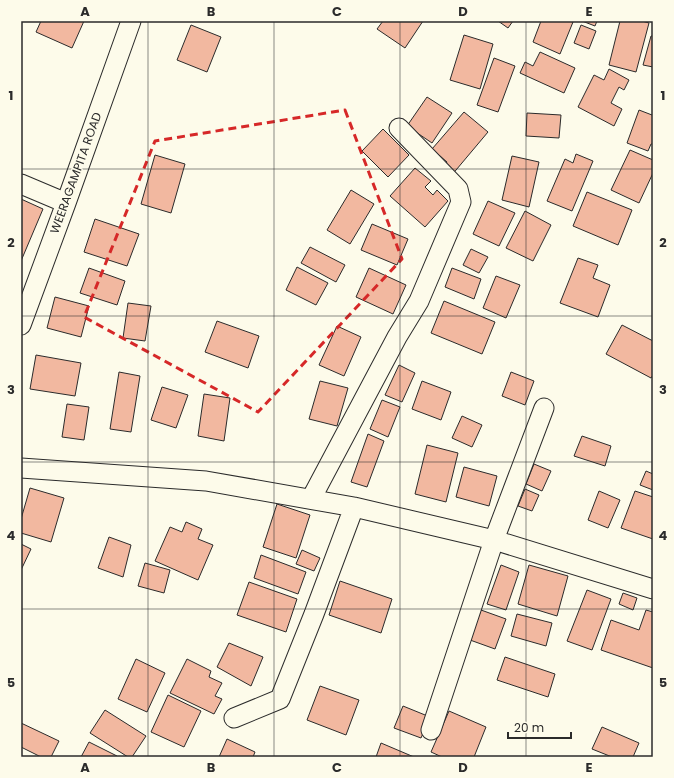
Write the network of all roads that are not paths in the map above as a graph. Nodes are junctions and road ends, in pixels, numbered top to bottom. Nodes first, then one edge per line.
1 (131, 21) edge
2 (399, 128) dead end
3 (21, 184) edge
4 (66, 203) junction
5 (21, 325) edge
6 (544, 408) dead end
7 (21, 468) edge
8 (311, 499) junction
9 (354, 507) junction
10 (494, 540) junction
11 (653, 589) edge
12 (234, 718) dead end
13 (431, 730) dead end

1 - 4 street, WEERAGAMPITA ROAD
2 - 8 street
3 - 4 street
4 - 5 street, WEERAGAMPITA ROAD
6 - 10 street
7 - 8 street
8 - 9 street
9 - 10 street
9 - 12 street
10 - 11 street
10 - 13 street

